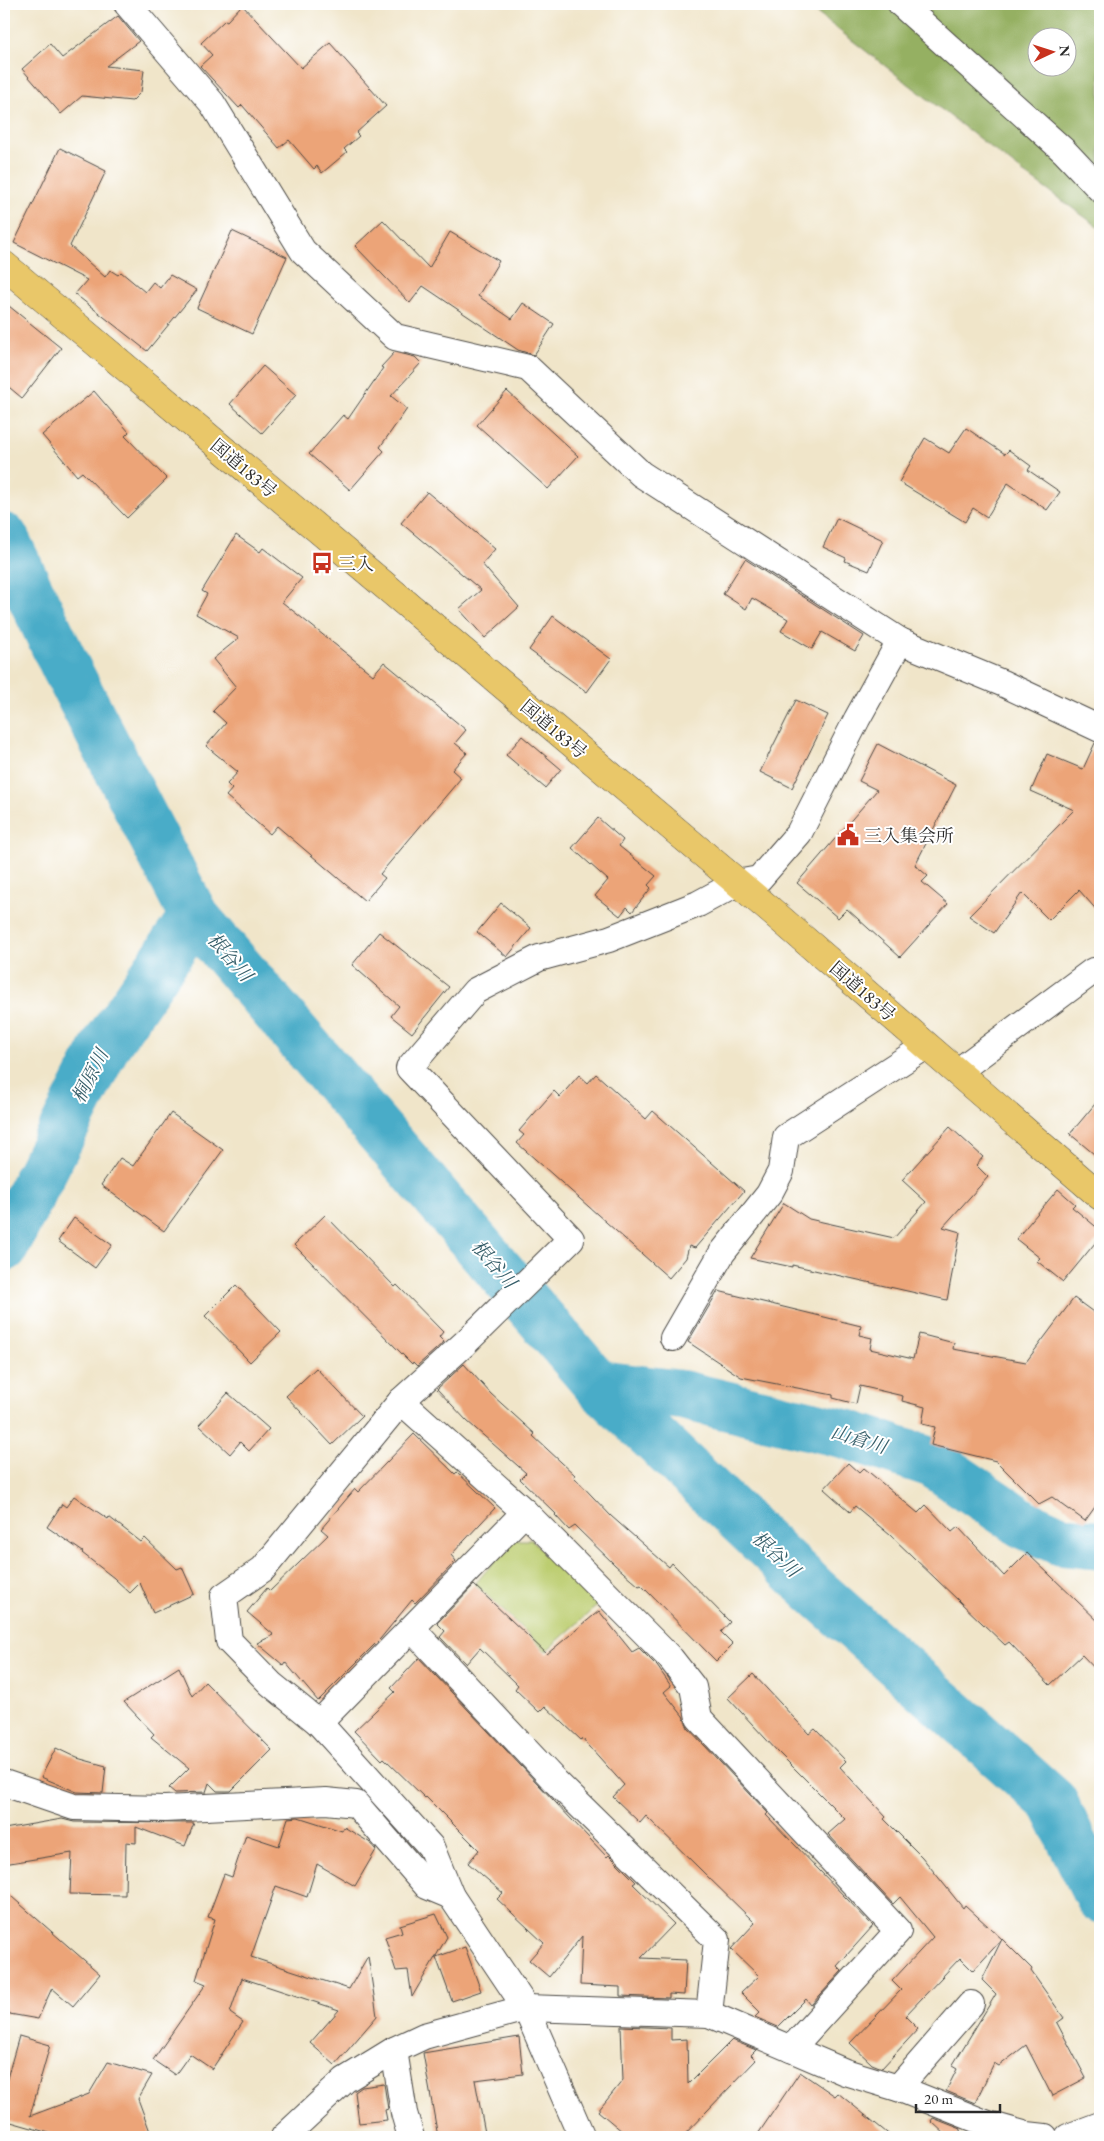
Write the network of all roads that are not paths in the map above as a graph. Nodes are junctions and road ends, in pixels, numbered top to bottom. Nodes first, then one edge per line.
1 (127, 4) edge
2 (901, 4) edge
3 (1100, 189) edge
4 (4, 265) edge
5 (900, 641) junction
6 (1100, 729) edge
7 (737, 883) junction
8 (1093, 970) dead end
9 (926, 1046) junction
10 (957, 1072) junction
11 (1100, 1196) edge
12 (673, 1338) dead end
13 (401, 1401) junction
14 (525, 1512) junction
15 (412, 1628) junction
16 (320, 1723) junction
17 (4, 1782) edge
18 (451, 1896) junction
19 (971, 2004) dead end
20 (526, 2008) junction
21 (709, 2014) junction
22 (791, 2048) junction
23 (394, 2050) junction
24 (898, 2088) junction
25 (1100, 2125) edge
26 (284, 2137) edge
27 (411, 2137) edge
28 (582, 2137) edge
29 (1045, 2137) edge
30 (1068, 2137) edge

1 - 5 street
2 - 3 street
4 - 7 highway, 国道183号
5 - 6 street
5 - 7 street
7 - 9 highway, 国道183号
7 - 13 street
8 - 10 street
9 - 10 highway, 国道183号
9 - 12 street
10 - 11 highway, 国道183号
13 - 14 street
13 - 16 street
14 - 15 street
14 - 22 street
15 - 16 street
15 - 21 street
16 - 18 street
17 - 18 street
18 - 20 street
19 - 24 street
20 - 21 street
20 - 23 street
20 - 28 street
21 - 22 street
22 - 24 street
23 - 26 street
23 - 27 street
24 - 29 street
25 - 30 street

